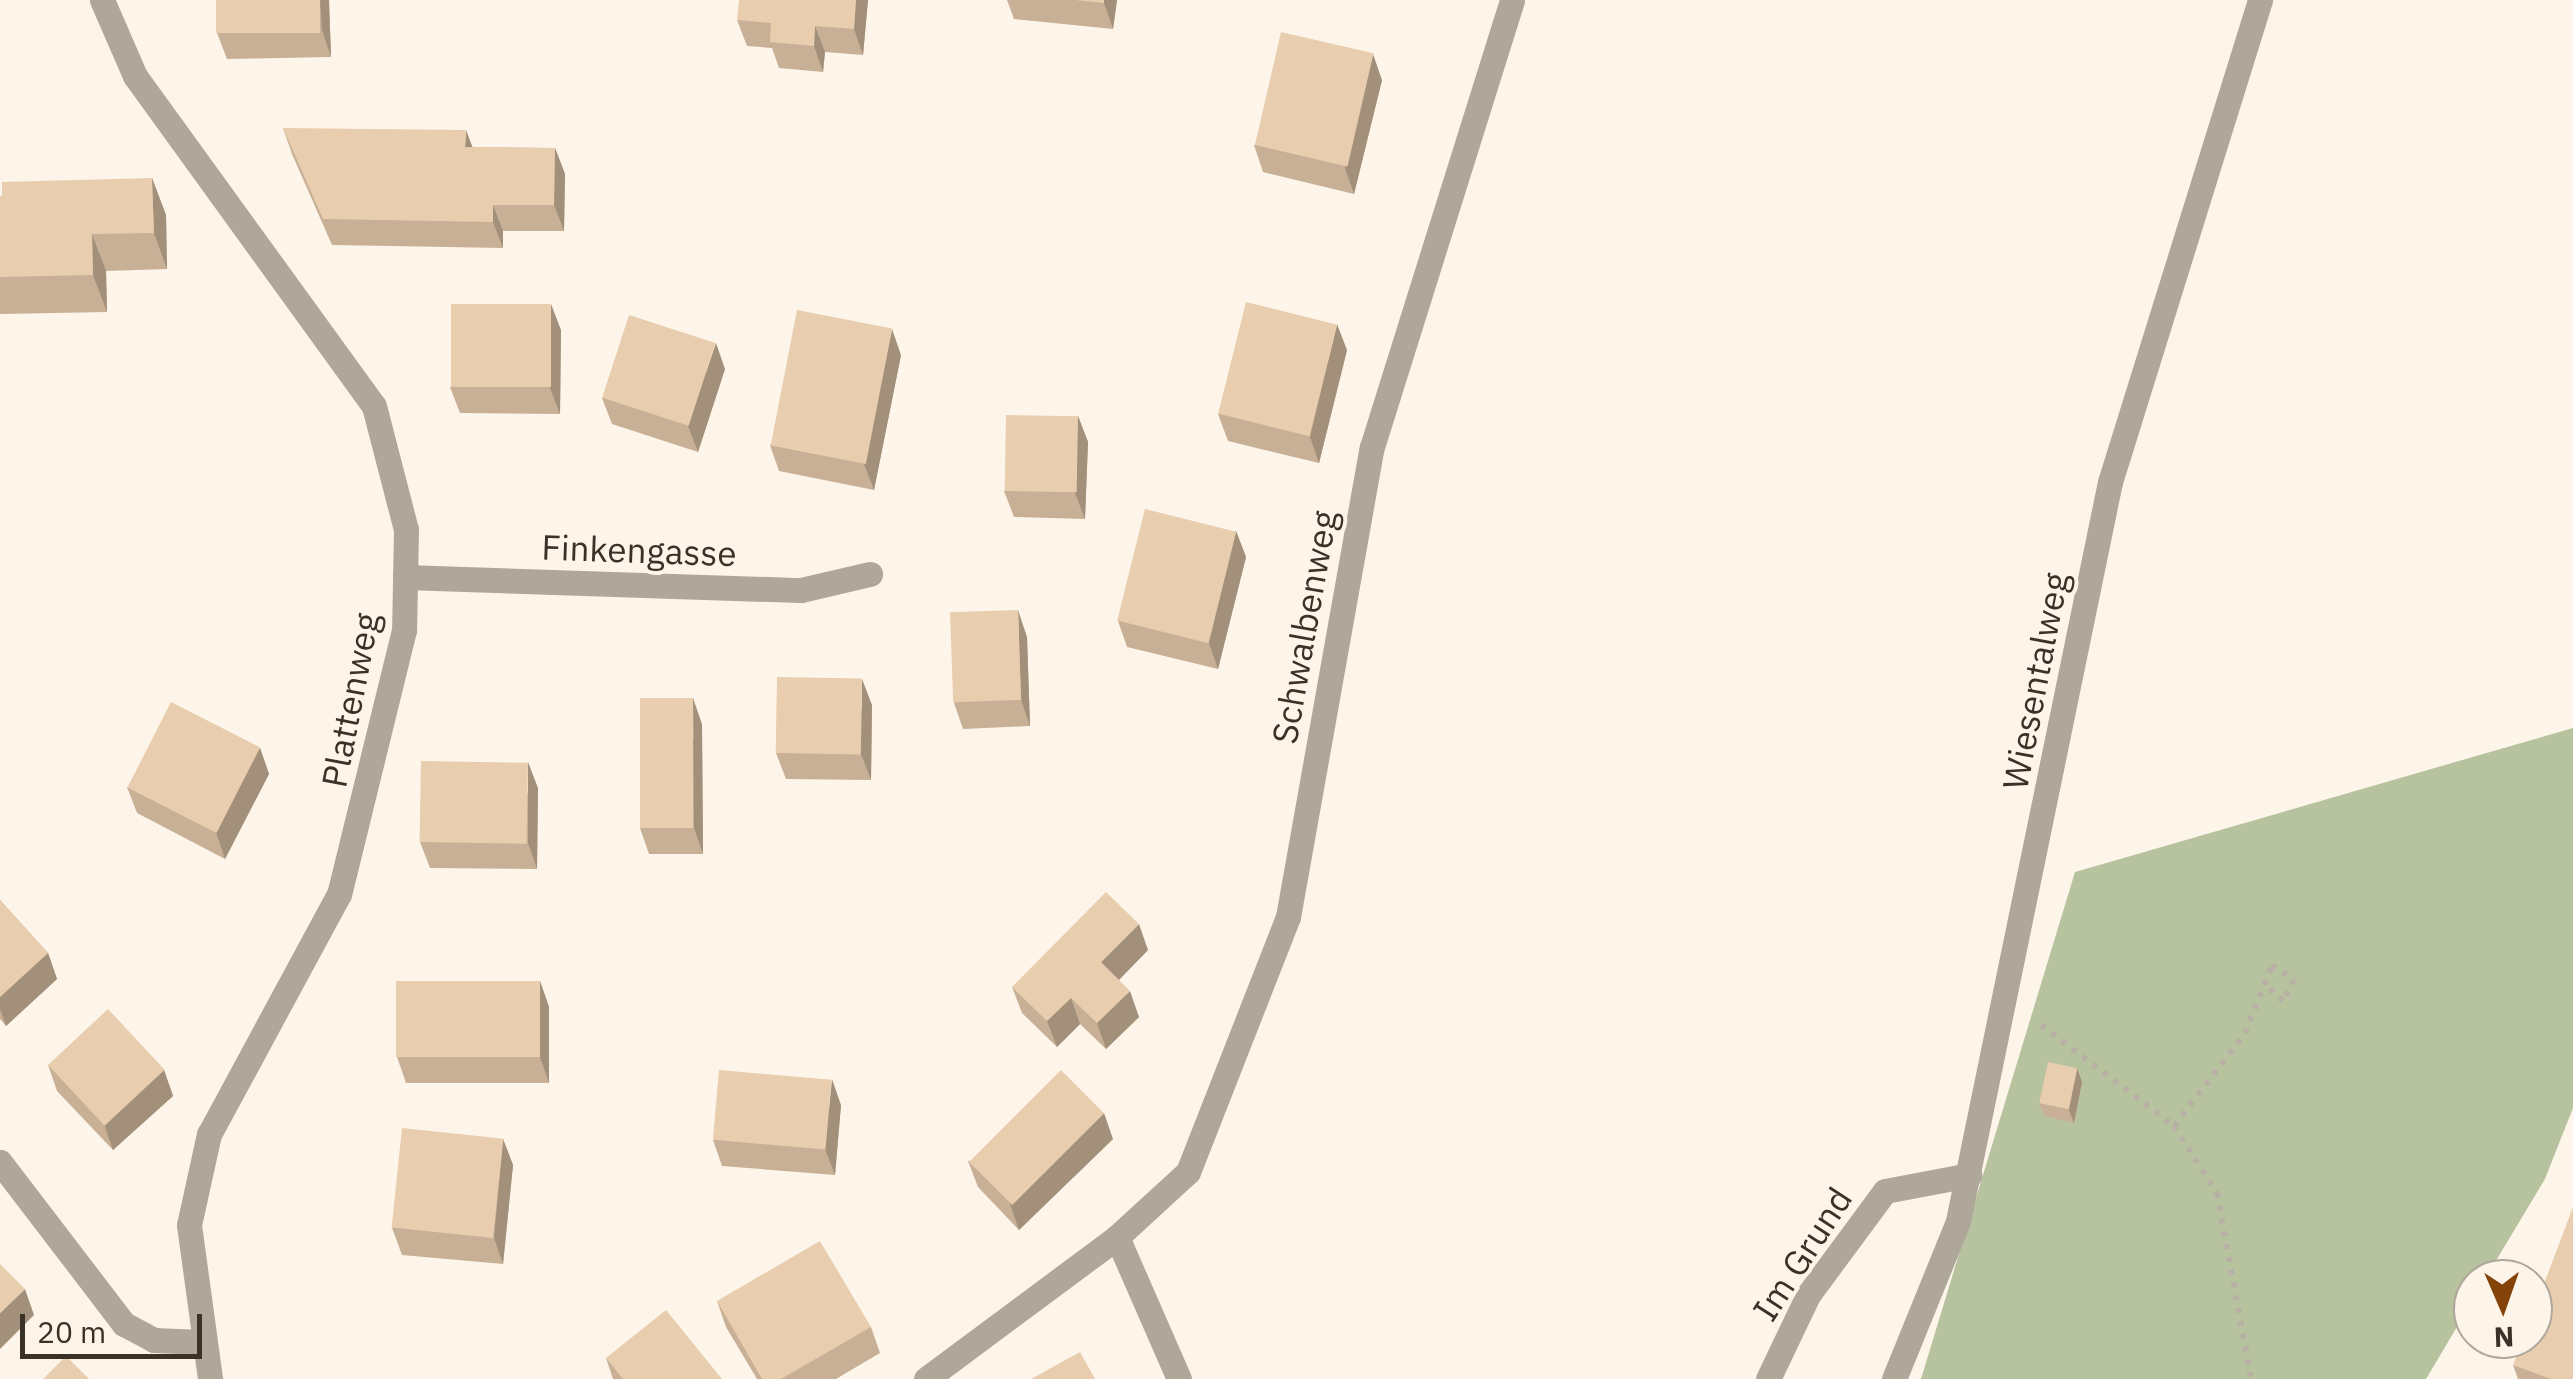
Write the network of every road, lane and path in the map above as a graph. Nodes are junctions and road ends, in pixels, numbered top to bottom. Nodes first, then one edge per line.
1 (102, 0) edge
2 (1512, 0) edge
3 (2260, 0) edge
4 (870, 574) dead end
5 (404, 578) junction
6 (2265, 984) junction
7 (2007, 1002) junction
8 (2174, 1126) junction
9 (0, 1162) edge
10 (1970, 1174) junction
11 (1116, 1237) junction
12 (202, 1342) junction
13 (210, 1379) edge
14 (926, 1379) edge
15 (1178, 1379) edge
16 (1768, 1379) edge
17 (1894, 1379) edge
18 (2251, 1379) edge

1 - 5 street, Plattenweg
2 - 11 street, Schwalbenweg
3 - 7 street, Wiesentalweg
4 - 5 street, Finkengasse
5 - 12 street, Plattenweg
6 - 6 path
6 - 8 path
7 - 8 path
7 - 10 street, Wiesentalweg
8 - 18 path
9 - 12 street
10 - 16 street, Im Grund
10 - 17 street, Wiesentalweg
11 - 14 street, Schwalbenweg
11 - 15 street
12 - 13 street, Plattenweg

